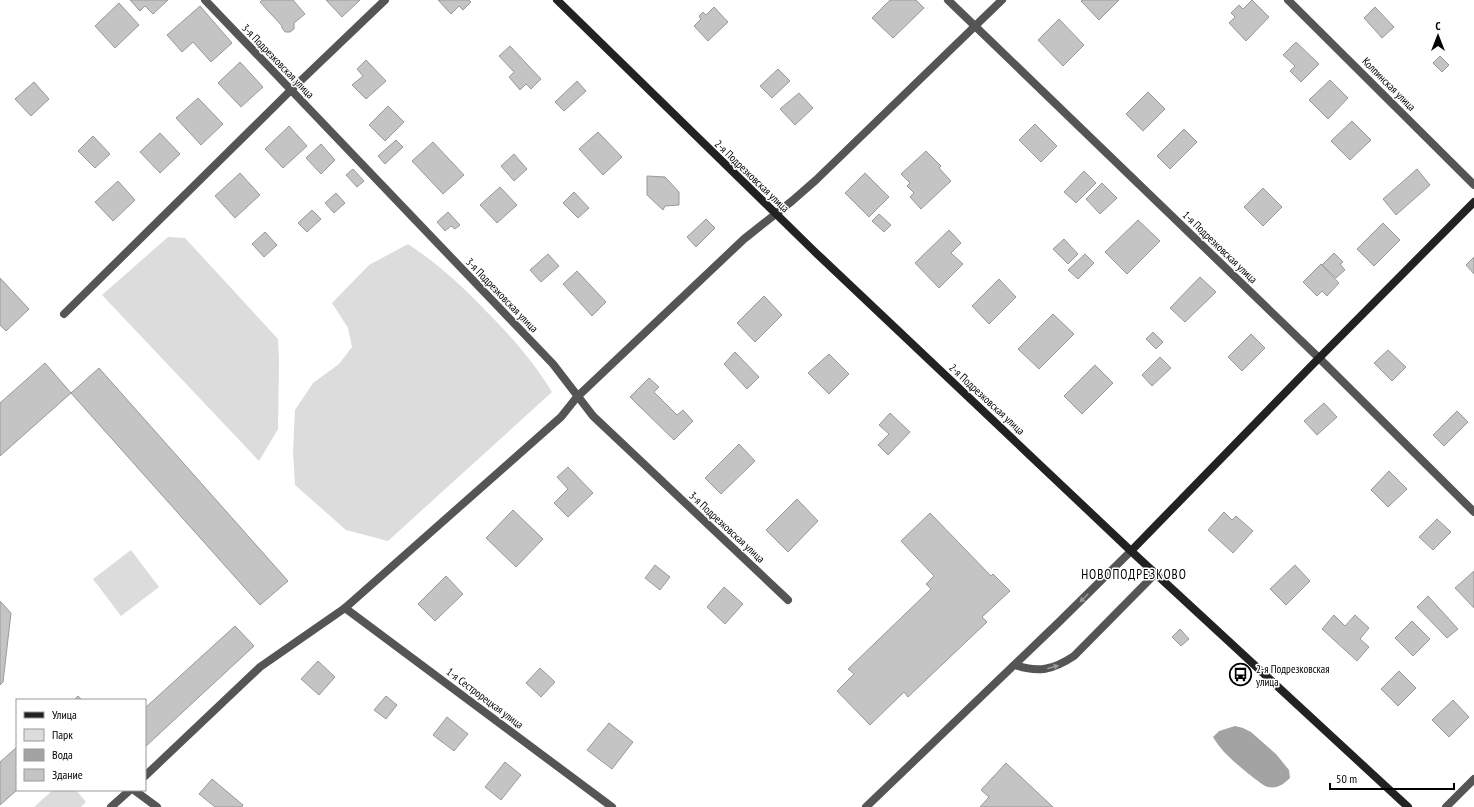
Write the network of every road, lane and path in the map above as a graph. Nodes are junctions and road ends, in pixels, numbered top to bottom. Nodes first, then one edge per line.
1 (205, 0) edge
2 (385, 0) edge
3 (557, 0) edge
4 (948, 0) edge
5 (1002, 0) edge
6 (1288, 0) edge
7 (975, 26) junction
8 (291, 90) junction
9 (1474, 185) edge
10 (1474, 202) edge
11 (775, 214) junction
12 (64, 314) dead end
13 (1319, 358) junction
14 (577, 396) junction
15 (1474, 512) edge
16 (1131, 551) junction
17 (1156, 573) junction
18 (788, 600) dead end
19 (344, 608) junction
20 (1015, 665) junction
21 (146, 775) edge
22 (1474, 779) edge
23 (129, 791) edge
24 (135, 791) edge
25 (1406, 806) edge
26 (111, 807) edge
27 (157, 807) edge
28 (612, 807) edge
29 (866, 807) edge
30 (1446, 807) edge

1 - 8 street, 3-я Подрезковская улица
2 - 8 street
3 - 11 street, 2-я Подрезковская улица
4 - 7 street, 1-я Подрезковская улица
5 - 7 street
6 - 9 street, Колпинская улица
7 - 11 street
7 - 13 street, 1-я Подрезковская улица
8 - 12 street
8 - 14 street, 3-я Подрезковская улица
10 - 13 street
11 - 14 street
11 - 16 street, 2-я Подрезковская улица
13 - 15 street, 1-я Подрезковская улица
13 - 16 street
14 - 18 street, 3-я Подрезковская улица
14 - 19 street
16 - 17 street, 2-я Подрезковская улица
16 -> 20 street
20 -> 17 street
17 - 25 street, 2-я Подрезковская улица
19 - 21 street
19 - 28 street, 1-я Сестрорецкая улица
20 - 29 street
22 - 30 street
23 - 26 street
24 - 27 street

